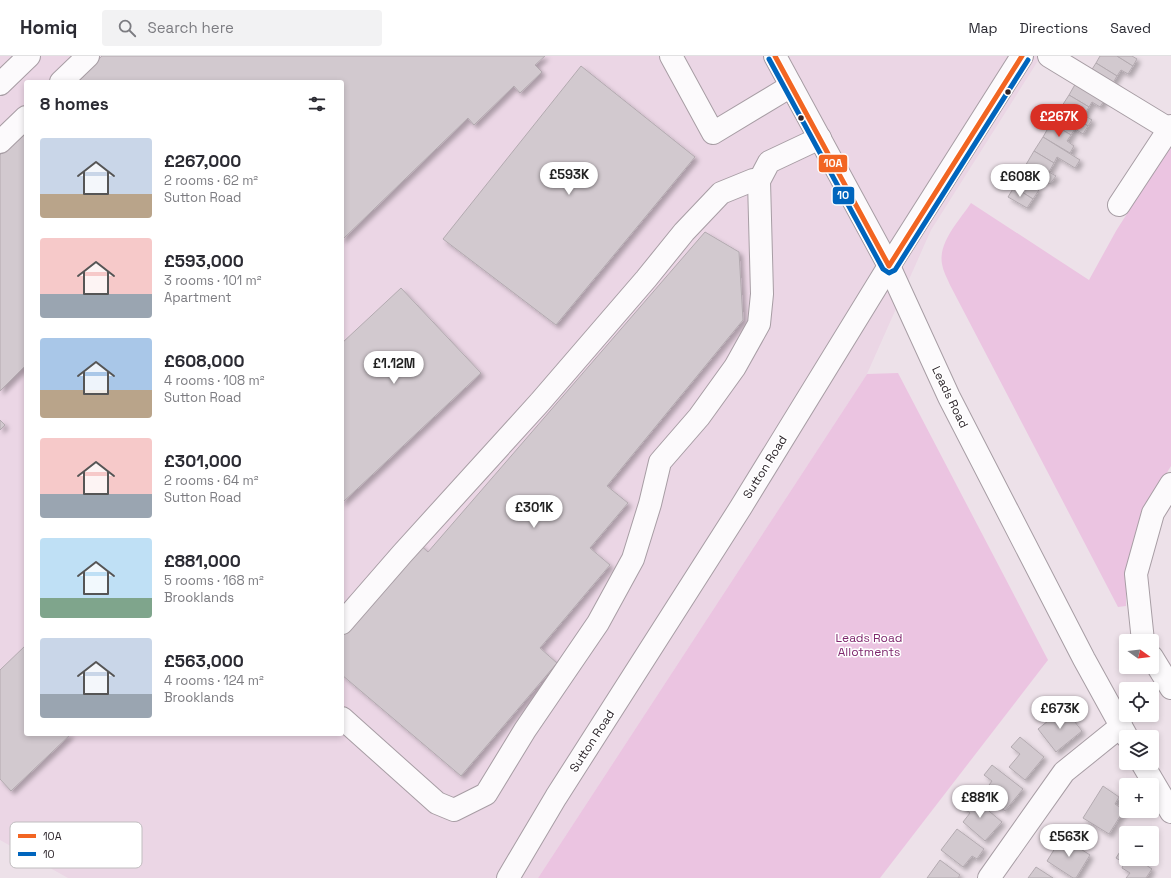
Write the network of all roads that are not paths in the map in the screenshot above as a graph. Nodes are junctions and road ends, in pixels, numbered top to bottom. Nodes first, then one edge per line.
1 (29, 56) edge
2 (88, 56) edge
3 (670, 56) edge
4 (775, 56) edge
5 (1022, 56) edge
6 (1049, 56) edge
7 (63, 80) edge
8 (0, 84) edge
9 (791, 86) junction
10 (24, 119) edge
11 (1170, 128) edge
12 (820, 138) junction
13 (0, 142) edge
14 (759, 181) junction
15 (1119, 205) dead end
16 (889, 266) junction
17 (1171, 484) edge
18 (344, 621) edge
19 (1142, 634) edge
20 (1159, 668) edge
21 (1171, 688) edge
22 (344, 720) edge
23 (1123, 730) edge
24 (1119, 735) edge
25 (1146, 770) edge
26 (1171, 812) edge
27 (508, 878) edge
28 (989, 878) edge

1 - 8 street
2 - 7 street
3 - 9 street
4 - 9 street, Leads Road
5 - 16 street, Sutton Road
6 - 11 street
9 - 12 street, Leads Road
10 - 13 street
11 - 15 street
12 - 14 street
12 - 16 street, Leads Road
14 - 18 street
14 - 22 street
16 - 23 street, Leads Road
16 - 27 street, Sutton Road
17 - 19 street
20 - 21 street
24 - 28 street
25 - 26 street

